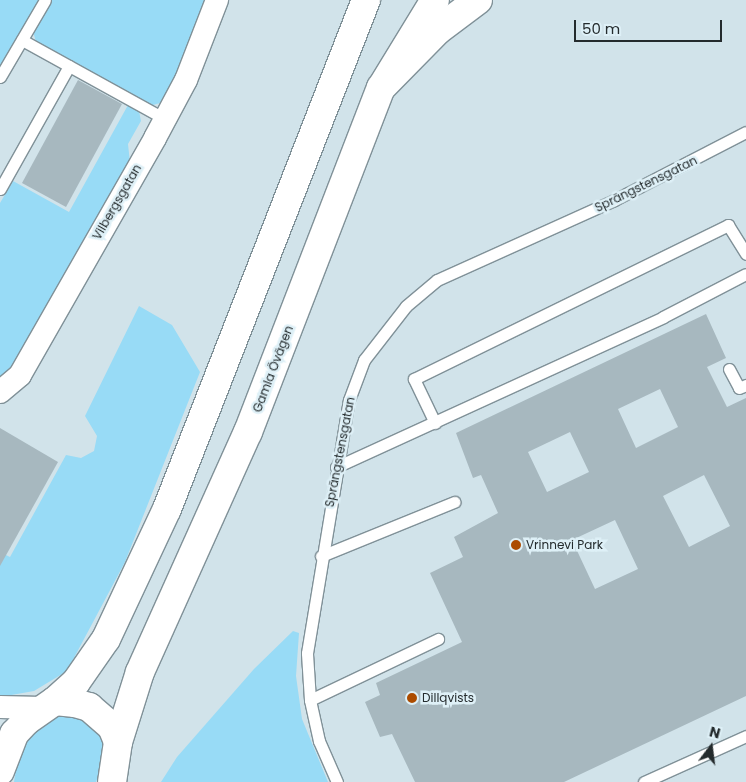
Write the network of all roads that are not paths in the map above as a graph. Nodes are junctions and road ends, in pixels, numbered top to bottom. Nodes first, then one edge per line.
1 (45, 0) edge
2 (217, 0) edge
3 (366, 0) edge
4 (435, 0) edge
5 (478, 0) edge
6 (22, 40) junction
7 (69, 66) junction
8 (0, 77) edge
9 (381, 88) junction
10 (165, 119) junction
11 (746, 132) edge
12 (0, 189) edge
13 (746, 254) edge
14 (746, 274) edge
15 (728, 368) dead end
16 (746, 385) edge
17 (0, 392) edge
18 (435, 422) junction
19 (336, 467) junction
20 (454, 502) dead end
21 (321, 556) junction
22 (438, 639) dead end
23 (310, 700) junction
24 (49, 705) junction
25 (0, 707) edge
26 (746, 736) edge
27 (119, 767) edge
28 (0, 771) edge
29 (337, 782) edge
30 (644, 782) edge

1 - 6 lane
2 - 10 street, Vilbergsgatan
3 - 24 main road
4 - 9 main road, Gamla Övägen
5 - 9 main road
6 - 7 lane
6 - 8 lane
7 - 10 lane
7 - 12 lane
9 - 27 main road, Gamla Övägen
10 - 17 street, Vilbergsgatan
11 - 19 lane, Sprängstensgatan
13 - 18 lane
14 - 18 lane
15 - 16 lane
18 - 19 lane
19 - 21 lane, Sprängstensgatan
20 - 21 lane
21 - 23 lane, Sprängstensgatan
22 - 23 lane
23 - 29 lane, Sprängstensgatan
24 - 25 street
24 - 27 main road
24 - 28 main road
26 - 30 lane

